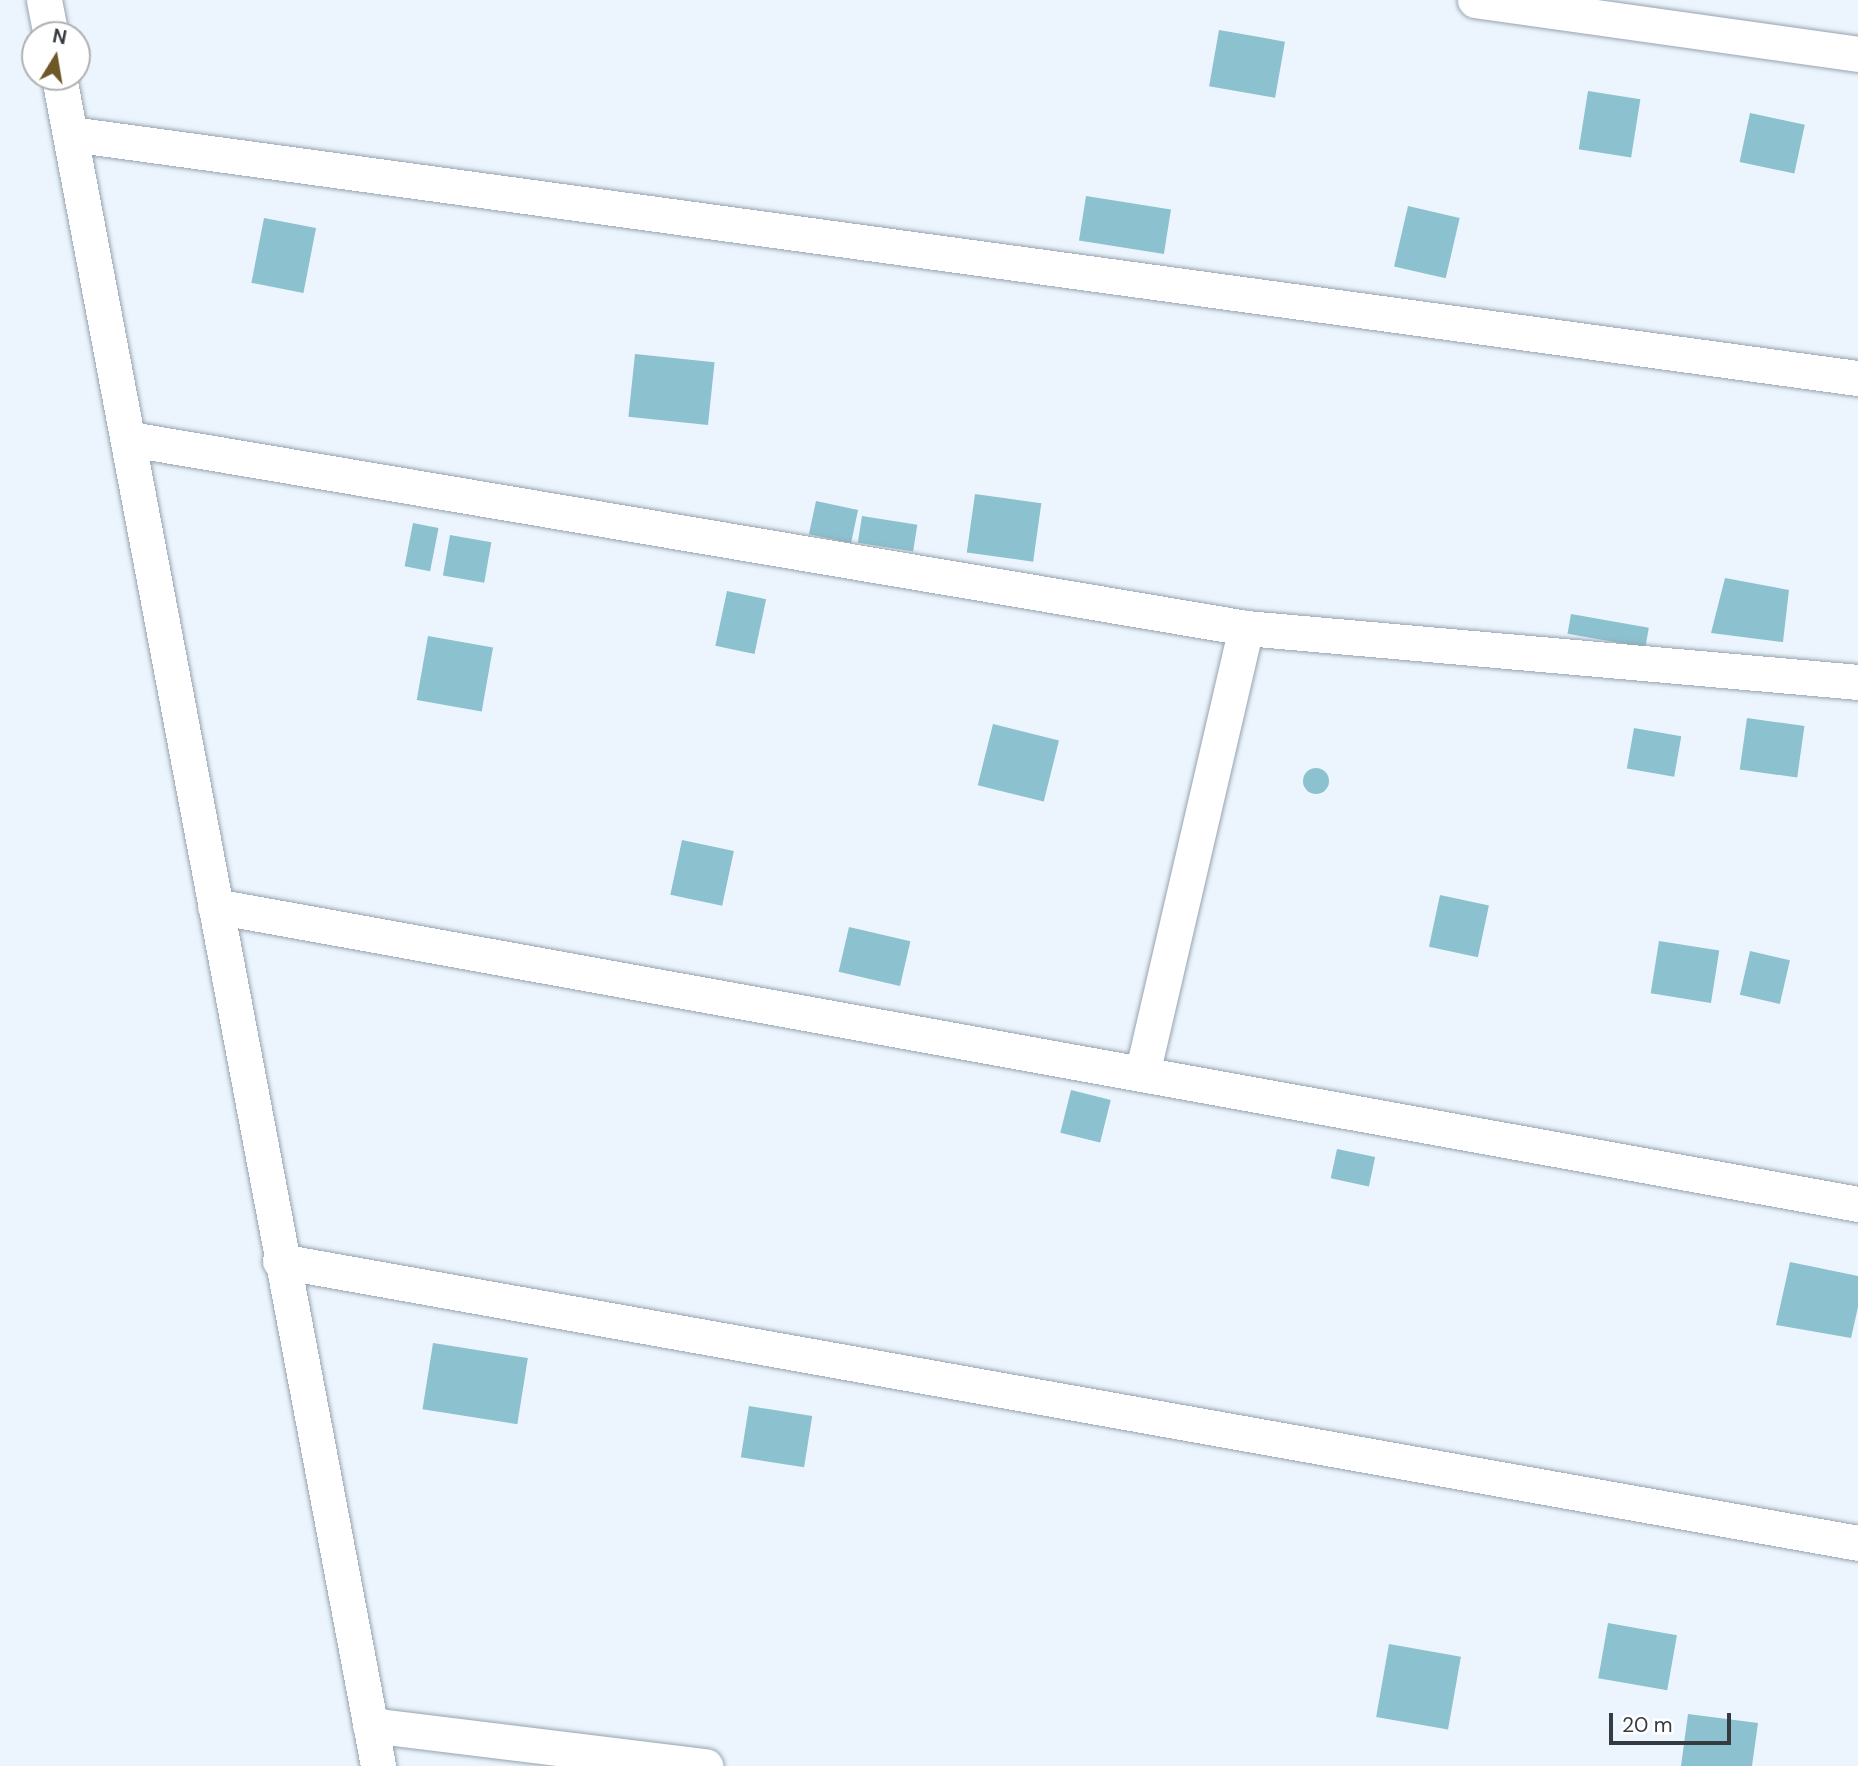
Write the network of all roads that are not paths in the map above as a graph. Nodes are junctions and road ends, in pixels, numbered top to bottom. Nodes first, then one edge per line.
1 (44, 0) edge
2 (1475, 0) edge
3 (48, 21) edge
4 (1858, 54) edge
5 (62, 91) edge
6 (71, 134) junction
7 (1858, 378) edge
8 (130, 439) junction
9 (1246, 628) junction
10 (1858, 682) edge
11 (215, 906) junction
12 (1142, 1074) junction
13 (1858, 1204) edge
14 (280, 1261) junction
15 (1858, 1543) edge
16 (370, 1725) junction
17 (378, 1766) edge
18 (706, 1766) edge

1 - 3 street
2 - 4 street
5 - 6 street
6 - 7 street
6 - 8 street
8 - 9 street
8 - 11 street
9 - 10 street
9 - 12 street
11 - 12 street
11 - 14 street
12 - 13 street
14 - 15 street
14 - 16 street
16 - 17 street
16 - 18 street

